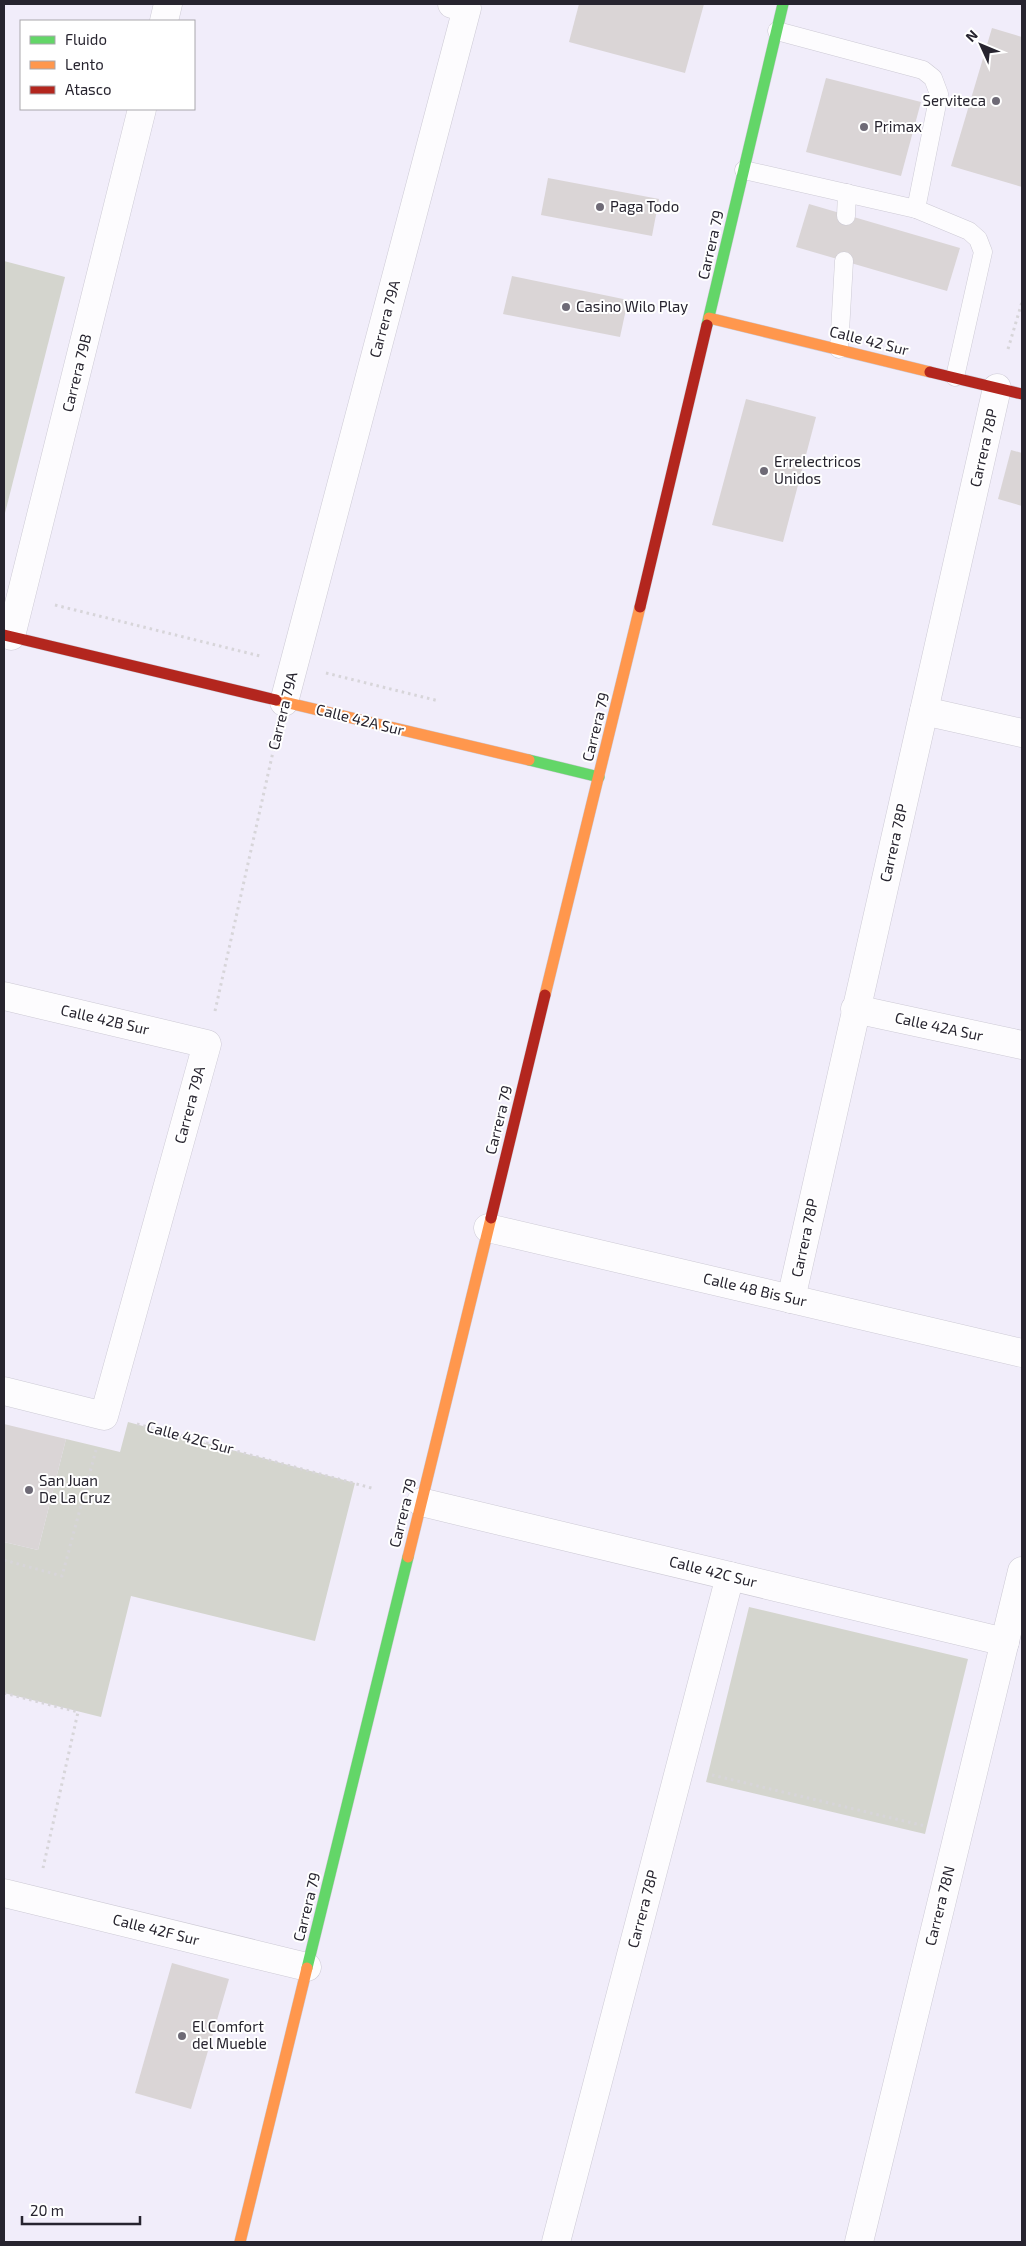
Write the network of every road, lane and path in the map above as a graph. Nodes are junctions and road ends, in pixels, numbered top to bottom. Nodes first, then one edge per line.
1 (168, 4) edge
2 (783, 4) edge
3 (459, 6) edge
4 (164, 20) edge
5 (777, 31) junction
6 (142, 110) edge
7 (744, 170) junction
8 (847, 193) junction
9 (916, 209) junction
10 (846, 216) dead end
11 (844, 261) dead end
12 (1022, 302) edge
13 (709, 318) junction
14 (1008, 349) dead end
15 (839, 350) junction
16 (955, 378) junction
17 (1010, 391) edge
18 (7, 636) edge
19 (284, 702) junction
20 (924, 711) junction
21 (1022, 733) edge
22 (599, 777) junction
23 (4, 996) edge
24 (855, 1009) junction
25 (207, 1044) junction
26 (1022, 1045) edge
27 (488, 1228) junction
28 (791, 1298) junction
29 (1022, 1353) edge
30 (4, 1391) edge
31 (104, 1416) junction
32 (375, 1489) dead end
33 (421, 1502) junction
34 (4, 1560) edge
35 (1022, 1571) edge
36 (730, 1576) junction
37 (1005, 1642) junction
38 (4, 1693) edge
39 (680, 1767) junction
40 (958, 1834) junction
41 (4, 1893) edge
42 (35, 1901) junction
43 (307, 1967) junction
44 (240, 2242) edge
45 (556, 2242) edge
46 (859, 2242) edge

1 - 4 street
2 - 5 street, Carrera 79
3 - 19 street, Carrera 79A
5 - 7 street, Carrera 79
5 - 9 lane
6 - 18 street, Carrera 79B
7 - 8 lane
7 - 13 street, Carrera 79
8 - 9 lane
8 - 10 lane
9 - 16 lane
11 - 15 lane
12 - 14 path
13 - 15 street, Calle 42 Sur
13 - 22 street, Carrera 79
15 - 16 street, Calle 42 Sur
16 - 17 street, Calle 42 Sur
17 - 20 street, Carrera 78P
18 - 19 street, Calle 42A Sur
19 - 22 street, Calle 42A Sur
19 - 25 path, Carrera 79A
20 - 21 street
20 - 24 street, Carrera 78P
22 - 27 street, Carrera 79
23 - 25 street, Calle 42B Sur
24 - 26 street, Calle 42A Sur
24 - 28 street, Carrera 78P
25 - 31 street, Carrera 79A
27 - 28 street, Calle 48 Bis Sur
27 - 33 street, Carrera 79
28 - 29 street, Calle 48 Bis Sur
30 - 31 street
31 - 32 path, Calle 42C Sur
31 - 34 path
33 - 36 street, Calle 42C Sur
33 - 43 street, Carrera 79
35 - 37 street, Carrera 78N
36 - 37 street, Calle 42C Sur
36 - 39 street, Carrera 78P
37 - 40 street, Carrera 78N
38 - 42 path
39 - 40 path
39 - 45 street, Carrera 78P
40 - 46 street, Carrera 78N
41 - 42 street, Calle 42F Sur
42 - 43 street, Calle 42F Sur
43 - 44 street, Carrera 79

